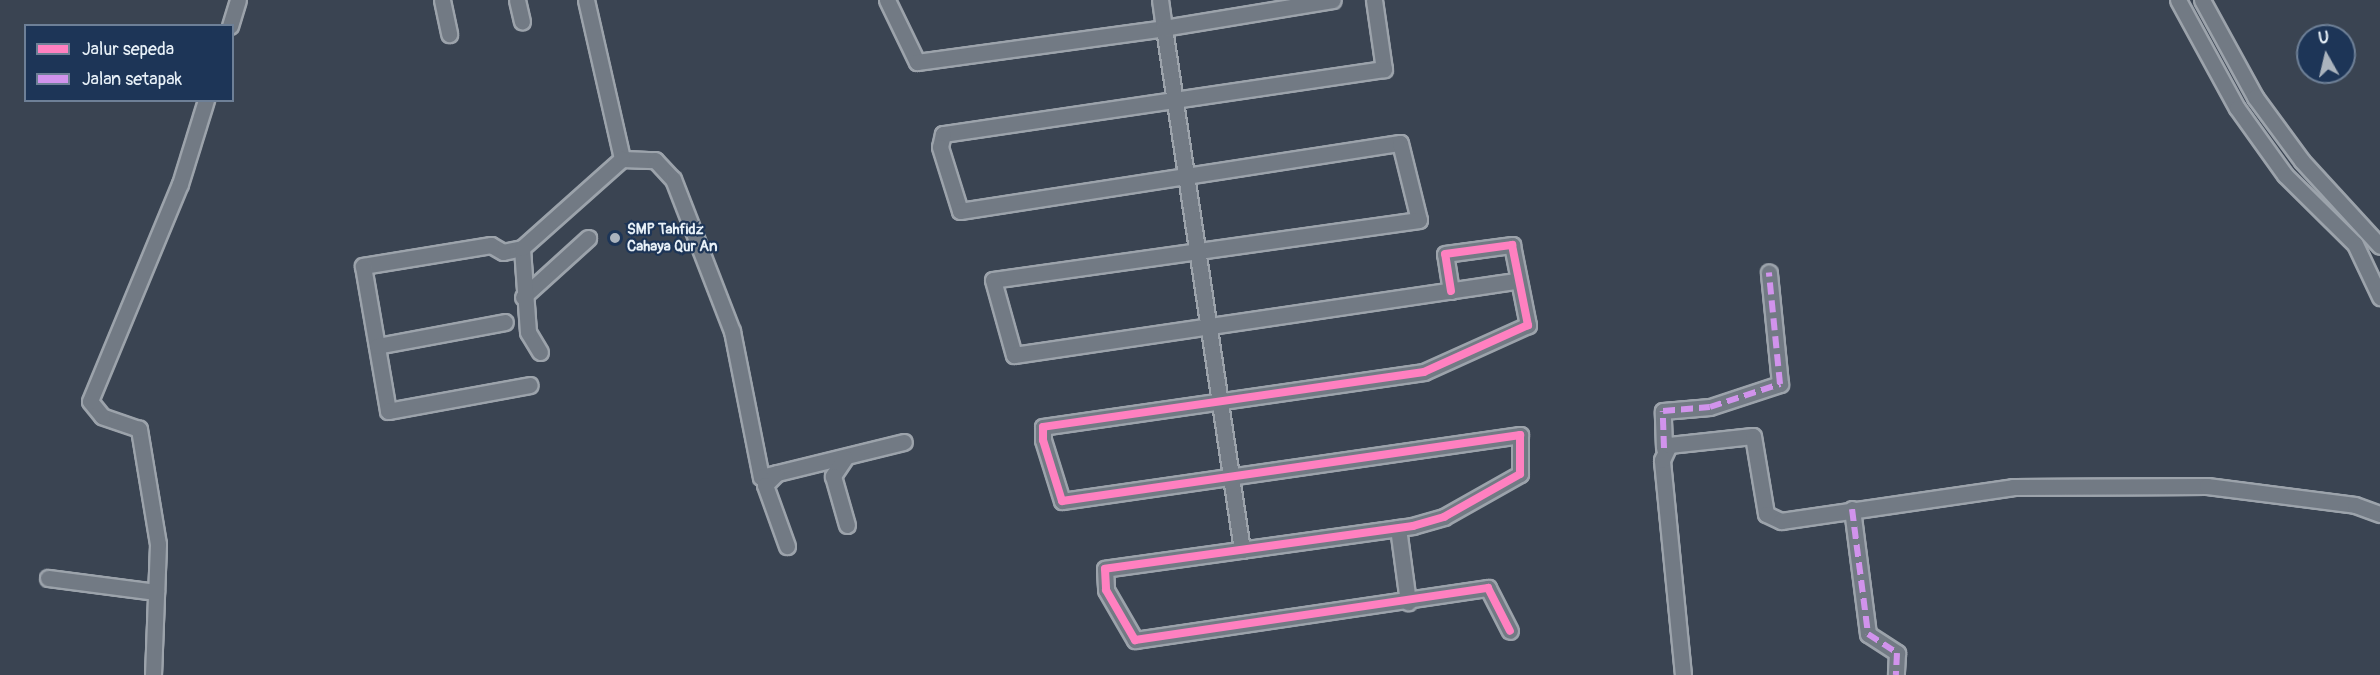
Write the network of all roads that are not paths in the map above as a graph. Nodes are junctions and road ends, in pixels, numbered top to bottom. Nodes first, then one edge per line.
1 (238, 0) edge
2 (442, 0) edge
3 (517, 0) edge
4 (586, 0) edge
5 (887, 0) edge
6 (1160, 0) edge
7 (1333, 0) edge
8 (1374, 0) edge
9 (2178, 0) edge
10 (2202, 0) edge
11 (522, 21) dead end
12 (231, 24) edge
13 (1164, 28) junction
14 (449, 34) dead end
15 (1175, 99) junction
16 (205, 102) edge
17 (622, 159) junction
18 (1187, 175) junction
19 (588, 238) dead end
20 (2380, 245) edge
21 (522, 248) junction
22 (1198, 248) junction
23 (2360, 254) junction
24 (1769, 273) dead end
25 (1515, 281) junction
26 (1451, 291) junction
27 (523, 297) junction
28 (2380, 297) edge
29 (506, 322) dead end
30 (1210, 327) junction
31 (377, 346) junction
32 (540, 352) dead end
33 (530, 385) dead end
34 (1220, 398) junction
35 (904, 442) dead end
36 (1664, 448) junction
37 (845, 458) junction
38 (777, 473) junction
39 (1231, 475) junction
40 (1852, 509) junction
41 (2380, 514) edge
42 (847, 525) dead end
43 (1398, 528) junction
44 (787, 546) dead end
45 (1242, 550) junction
46 (48, 578) dead end
47 (156, 592) junction
48 (1408, 602) junction
49 (1510, 631) dead end
50 (153, 675) edge
51 (1683, 675) edge
52 (1896, 675) edge

1 - 12 street
2 - 14 street
3 - 11 street
4 - 17 street
5 - 13 street
6 - 13 street
7 - 13 street
8 - 15 street
9 - 23 street
10 - 20 street
13 - 15 street
15 - 18 street
15 - 18 street
16 - 47 street
17 - 21 street
17 - 38 street
18 - 22 street
18 - 22 street
19 - 27 street
20 - 23 street
21 - 27 street
21 - 31 street
22 - 30 street
22 - 30 street
23 - 28 street
24 - 36 street
25 - 26 street
25 - 26 street
25 - 34 street
26 - 30 street
27 - 32 street
29 - 31 street
30 - 34 street
31 - 33 street
34 - 39 street
34 - 39 street
35 - 37 street
36 - 40 street
36 - 51 street
37 - 38 street
37 - 42 street
38 - 44 street
39 - 43 street
39 - 45 street
40 - 41 street
40 - 52 street
43 - 45 street
43 - 48 street
45 - 48 street
46 - 47 street
47 - 50 street
48 - 49 street

